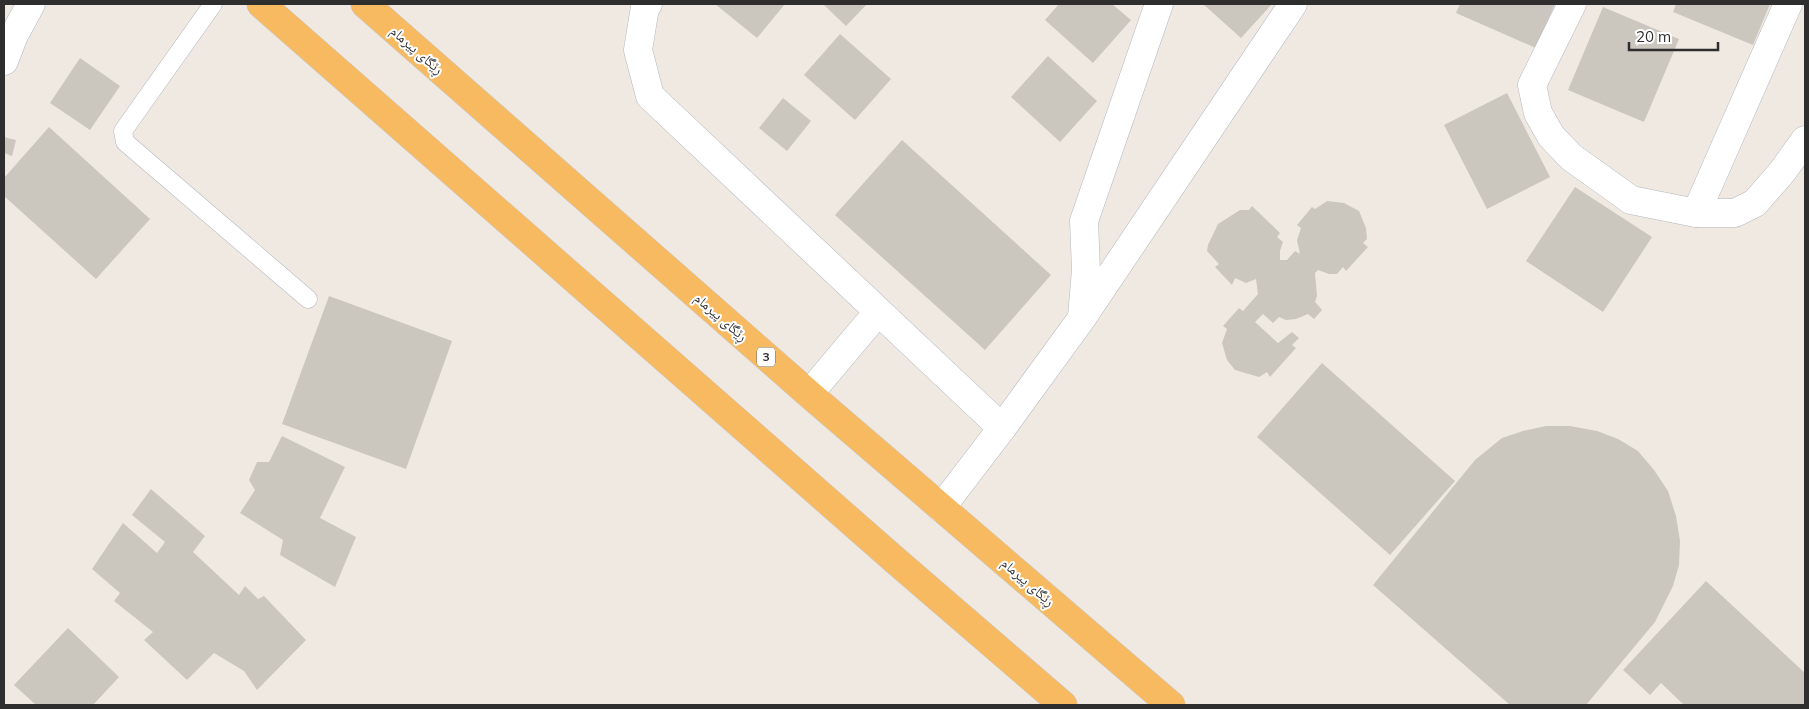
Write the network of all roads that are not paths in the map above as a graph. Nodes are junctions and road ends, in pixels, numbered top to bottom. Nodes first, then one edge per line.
1 (31, 4) edge
2 (213, 4) edge
3 (261, 4) edge
4 (365, 4) edge
5 (1159, 4) edge
6 (1293, 4) edge
7 (1572, 4) edge
8 (1788, 4) edge
9 (648, 5) edge
10 (4, 61) edge
11 (1805, 140) edge
12 (1696, 213) junction
13 (308, 299) dead end
14 (878, 312) junction
15 (1082, 318) junction
16 (808, 394) junction
17 (1002, 428) junction
18 (941, 508) junction
19 (1063, 705) edge
20 (1171, 705) edge

1 - 10 street
2 - 13 lane
3 - 19 highway
4 - 16 highway, ڕێگای پیرمام / 3
5 - 15 street
6 - 15 street
7 - 12 street
8 - 12 street
9 - 14 street
11 - 12 street
14 - 16 street
14 - 17 street
15 - 17 street
16 - 18 highway, ڕێگای پیرمام / 3
17 - 18 street
18 - 20 highway, ڕێگای پیرمام / 3

